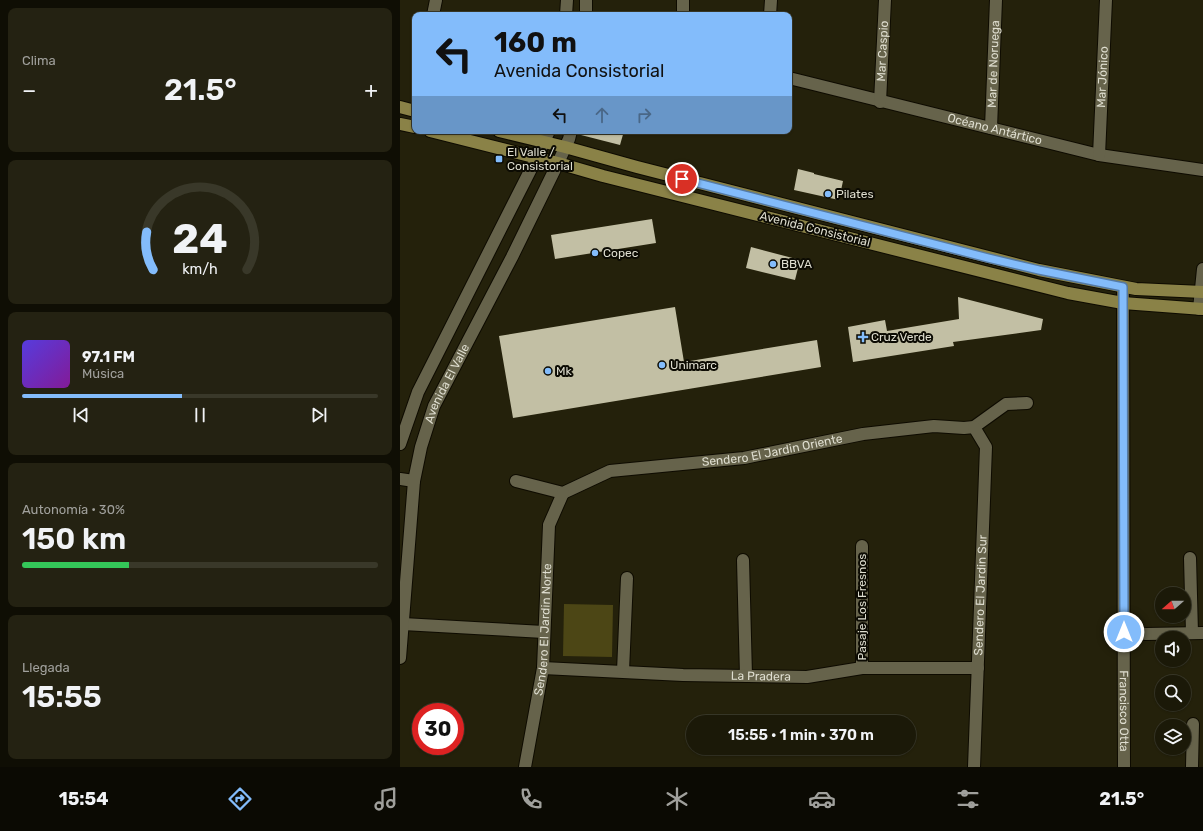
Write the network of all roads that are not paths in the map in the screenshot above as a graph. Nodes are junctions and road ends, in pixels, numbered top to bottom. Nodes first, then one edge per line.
1 (436, 0) edge
2 (567, 0) edge
3 (586, 0) edge
4 (683, 0) edge
5 (771, 0) edge
6 (885, 0) edge
7 (996, 0) edge
8 (1106, 0) edge
9 (434, 12) edge
10 (566, 12) edge
11 (586, 12) edge
12 (683, 12) edge
13 (770, 12) edge
14 (792, 79) edge
15 (880, 102) junction
16 (400, 107) edge
17 (412, 110) edge
18 (400, 124) edge
19 (412, 126) edge
20 (991, 128) junction
21 (442, 134) edge
22 (522, 134) edge
23 (570, 134) edge
24 (547, 137) edge
25 (565, 147) junction
26 (1099, 155) junction
27 (537, 158) junction
28 (558, 163) junction
29 (1203, 170) edge
30 (1203, 269) edge
31 (1123, 287) junction
32 (1202, 292) edge
33 (1123, 304) junction
34 (1201, 309) edge
35 (1027, 403) dead end
36 (974, 427) junction
37 (400, 444) edge
38 (400, 479) edge
39 (414, 481) junction
40 (516, 481) dead end
41 (563, 493) junction
42 (862, 546) dead end
43 (1190, 558) dead end
44 (743, 560) dead end
45 (403, 573) edge
46 (626, 578) dead end
47 (403, 624) junction
48 (544, 632) junction
49 (1124, 632) junction
50 (1197, 633) edge
51 (400, 658) edge
52 (543, 668) junction
53 (862, 668) junction
54 (978, 668) junction
55 (623, 671) junction
56 (746, 676) junction
57 (1193, 724) dead end
58 (525, 767) edge
59 (974, 767) edge
60 (1124, 767) edge
61 (1192, 767) edge

1 - 9 street
2 - 10 street
3 - 11 street
4 - 12 street
5 - 13 street
6 - 15 street, Mar Caspio
7 - 20 street, Mar de Noruega
8 - 26 street, Mar Jónico
14 - 15 street, Océano Antártico
15 - 20 street, Océano Antártico
16 - 17 main road
18 - 19 main road
20 - 26 street, Océano Antártico
21 - 27 main road, Avenida Consistorial
22 - 24 main road, Avenida Consistorial
23 - 25 street, Avenida El Valle
24 - 25 main road, Avenida Consistorial
24 - 27 street, Avenida El Valle
25 - 28 street, Avenida El Valle
25 - 31 main road, Avenida Consistorial
26 - 29 street, Océano Antártico
27 - 28 main road, Avenida Consistorial
27 - 37 street, Avenida El Valle
28 - 33 main road, Avenida Consistorial
28 - 39 street, Avenida El Valle
30 - 32 street
31 - 32 main road, Avenida Consistorial
31 - 33 street, Francisco Otta
32 - 34 street
33 - 34 main road, Avenida Consistorial
33 - 49 street, Francisco Otta
35 - 36 street
36 - 41 street, Sendero El Jardin Oriente
36 - 54 street, Sendero El Jardin Sur
38 - 39 street
39 - 45 street, Avenida El Valle
40 - 41 street
41 - 48 street, Sendero El Jardin Norte
42 - 53 street, Pasaje Los Fresnos
43 - 50 street
44 - 56 street
45 - 47 street, Avenida El Valle
46 - 55 street
47 - 48 street
47 - 51 street, Avenida El Valle
48 - 52 street, Sendero El Jardin Norte
49 - 50 street
49 - 60 street, Francisco Otta
52 - 55 street, La Pradera
52 - 58 street, Sendero El Jardin Norte
53 - 54 street, La Pradera
53 - 56 street, La Pradera
54 - 59 street, Sendero El Jardin Sur
55 - 56 street, La Pradera
57 - 61 street

